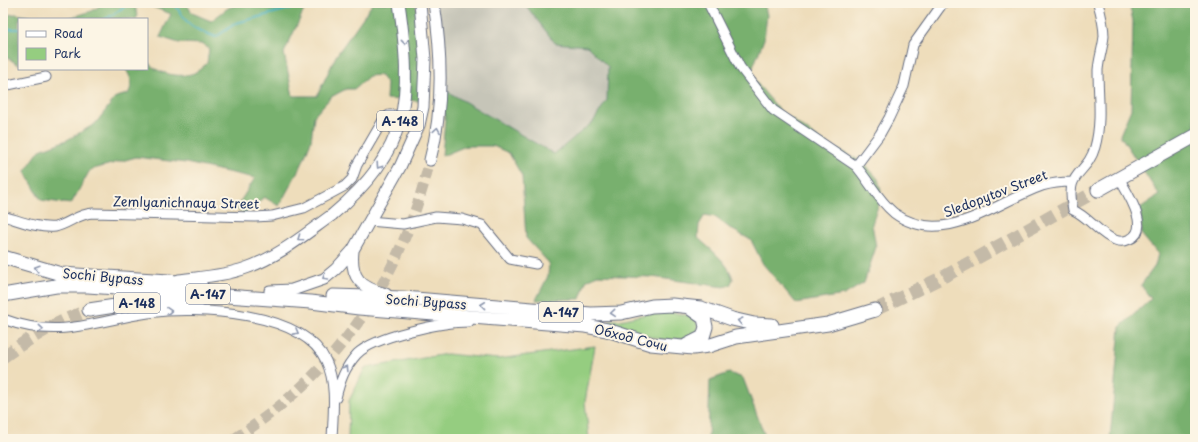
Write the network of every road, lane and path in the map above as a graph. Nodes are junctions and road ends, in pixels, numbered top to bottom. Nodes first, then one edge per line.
1 (399, 3) edge
2 (420, 3) edge
3 (434, 3) edge
4 (708, 3) edge
5 (943, 3) edge
6 (1098, 3) edge
7 (46, 77) dead end
8 (3, 86) edge
9 (422, 115) junction
10 (1195, 136) edge
11 (430, 160) tunnel mouth
12 (856, 166) junction
13 (1119, 178) junction
14 (1072, 182) junction
15 (1098, 190) tunnel mouth
16 (3, 216) edge
17 (369, 221) junction
18 (353, 250) junction
19 (3, 257) edge
20 (536, 264) dead end
21 (169, 281) junction
22 (270, 291) junction
23 (3, 295) edge
24 (404, 298) junction
25 (187, 302) joint
26 (687, 306) junction
27 (360, 308) junction
28 (88, 310) tunnel mouth
29 (874, 310) tunnel mouth
30 (848, 318) junction
31 (3, 319) edge
32 (514, 320) junction
33 (679, 347) junction
34 (334, 405) junction
35 (332, 439) edge

1 -> 21 main road, А-148, bridge
2 - 9 main road
11 -> 3 main road, А-148
4 - 12 street, Sledopytov Street
5 - 12 street
6 - 14 street
7 - 8 street
9 - 16 street, Zemlyanichnaya Street
9 - 17 main road
10 - 13 highway
12 - 14 street, Sledopytov Street
13 - 14 street
13 - 15 highway
17 - 18 main road
17 - 20 street
18 -> 22 main road, А-147
18 - 24 main road, А-147
21 -> 19 highway, Sochi Bypass / А-147
21 - 22 highway, Sochi Bypass / А-147
22 - 24 highway, Sochi Bypass / А-147
23 - 27 highway, А-147
26 -> 24 highway, Sochi Bypass / А-147
25 - 27 highway, А-147
25 - 28 highway, А-148
30 -> 26 highway, Sochi Bypass / А-147
26 - 33 highway, А-147
27 - 32 highway, Обход Сочи / А-147
29 - 30 highway, Обход Сочи / А-147
30 - 33 highway, Обход Сочи / А-147
31 -> 34 street, А-147
32 - 33 highway, Обход Сочи / А-147
34 -> 32 street, А-147
34 - 35 street

